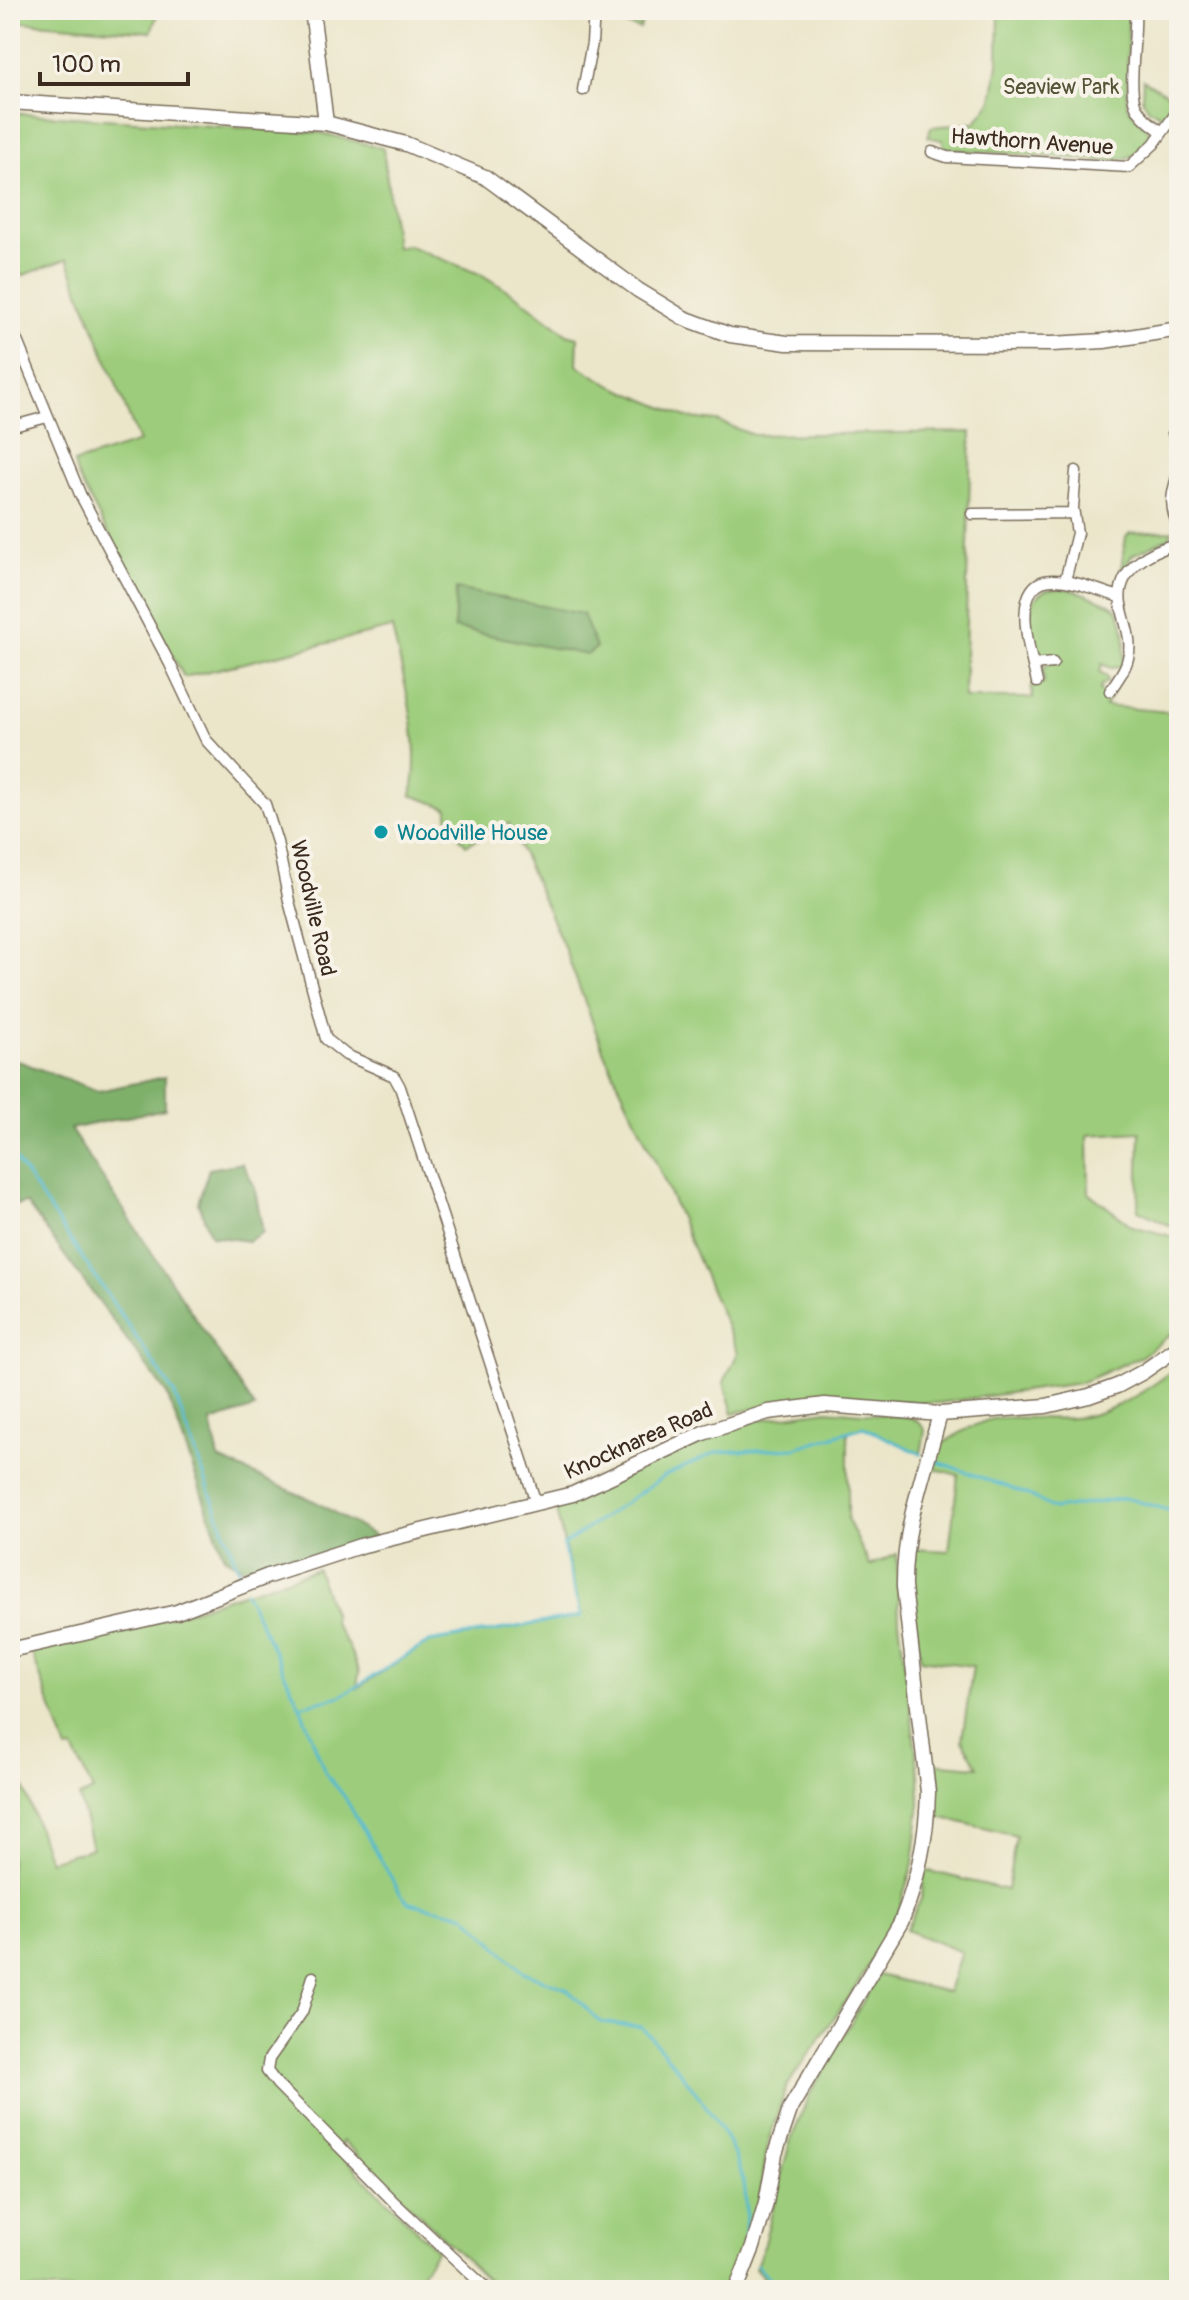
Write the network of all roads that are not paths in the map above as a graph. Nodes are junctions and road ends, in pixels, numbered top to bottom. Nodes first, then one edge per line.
1 (312, 10) edge
2 (594, 10) edge
3 (1135, 10) edge
4 (583, 90) dead end
5 (10, 102) edge
6 (1179, 109) edge
7 (326, 123) junction
8 (1161, 131) junction
9 (932, 152) dead end
10 (10, 324) edge
11 (1179, 329) edge
12 (47, 417) junction
13 (10, 427) edge
14 (1173, 432) dead end
15 (1179, 457) edge
16 (1076, 471) dead end
17 (1179, 472) edge
18 (989, 501) dead end
19 (1073, 513) junction
20 (972, 514) dead end
21 (989, 514) junction
22 (1179, 526) edge
23 (1179, 544) edge
24 (1065, 581) junction
25 (1120, 597) junction
26 (1053, 663) dead end
27 (1033, 665) junction
28 (1106, 672) dead end
29 (1117, 679) junction
30 (1037, 682) dead end
31 (1110, 691) dead end
32 (1179, 1347) edge
33 (940, 1414) junction
34 (536, 1503) junction
35 (10, 1650) edge
36 (313, 1977) dead end
37 (488, 2290) edge
38 (736, 2290) edge

1 - 7 street
2 - 4 street
3 - 8 street
5 - 7 street
6 - 8 street
7 - 11 street
8 - 9 street, Hawthorn Avenue
10 - 12 street, Woodville Road
12 - 13 street
12 - 34 street, Woodville Road
14 - 15 street
16 - 19 street
17 - 22 street
18 - 21 street
19 - 21 street
19 - 24 street
20 - 21 street
23 - 25 street
24 - 25 street
24 - 27 street
25 - 29 street
26 - 27 street
27 - 30 street
28 - 29 street
29 - 31 street
32 - 33 street, Knocknarea Road
33 - 34 street, Knocknarea Road
33 - 38 street
34 - 35 street, Knocknarea Road
36 - 37 street

